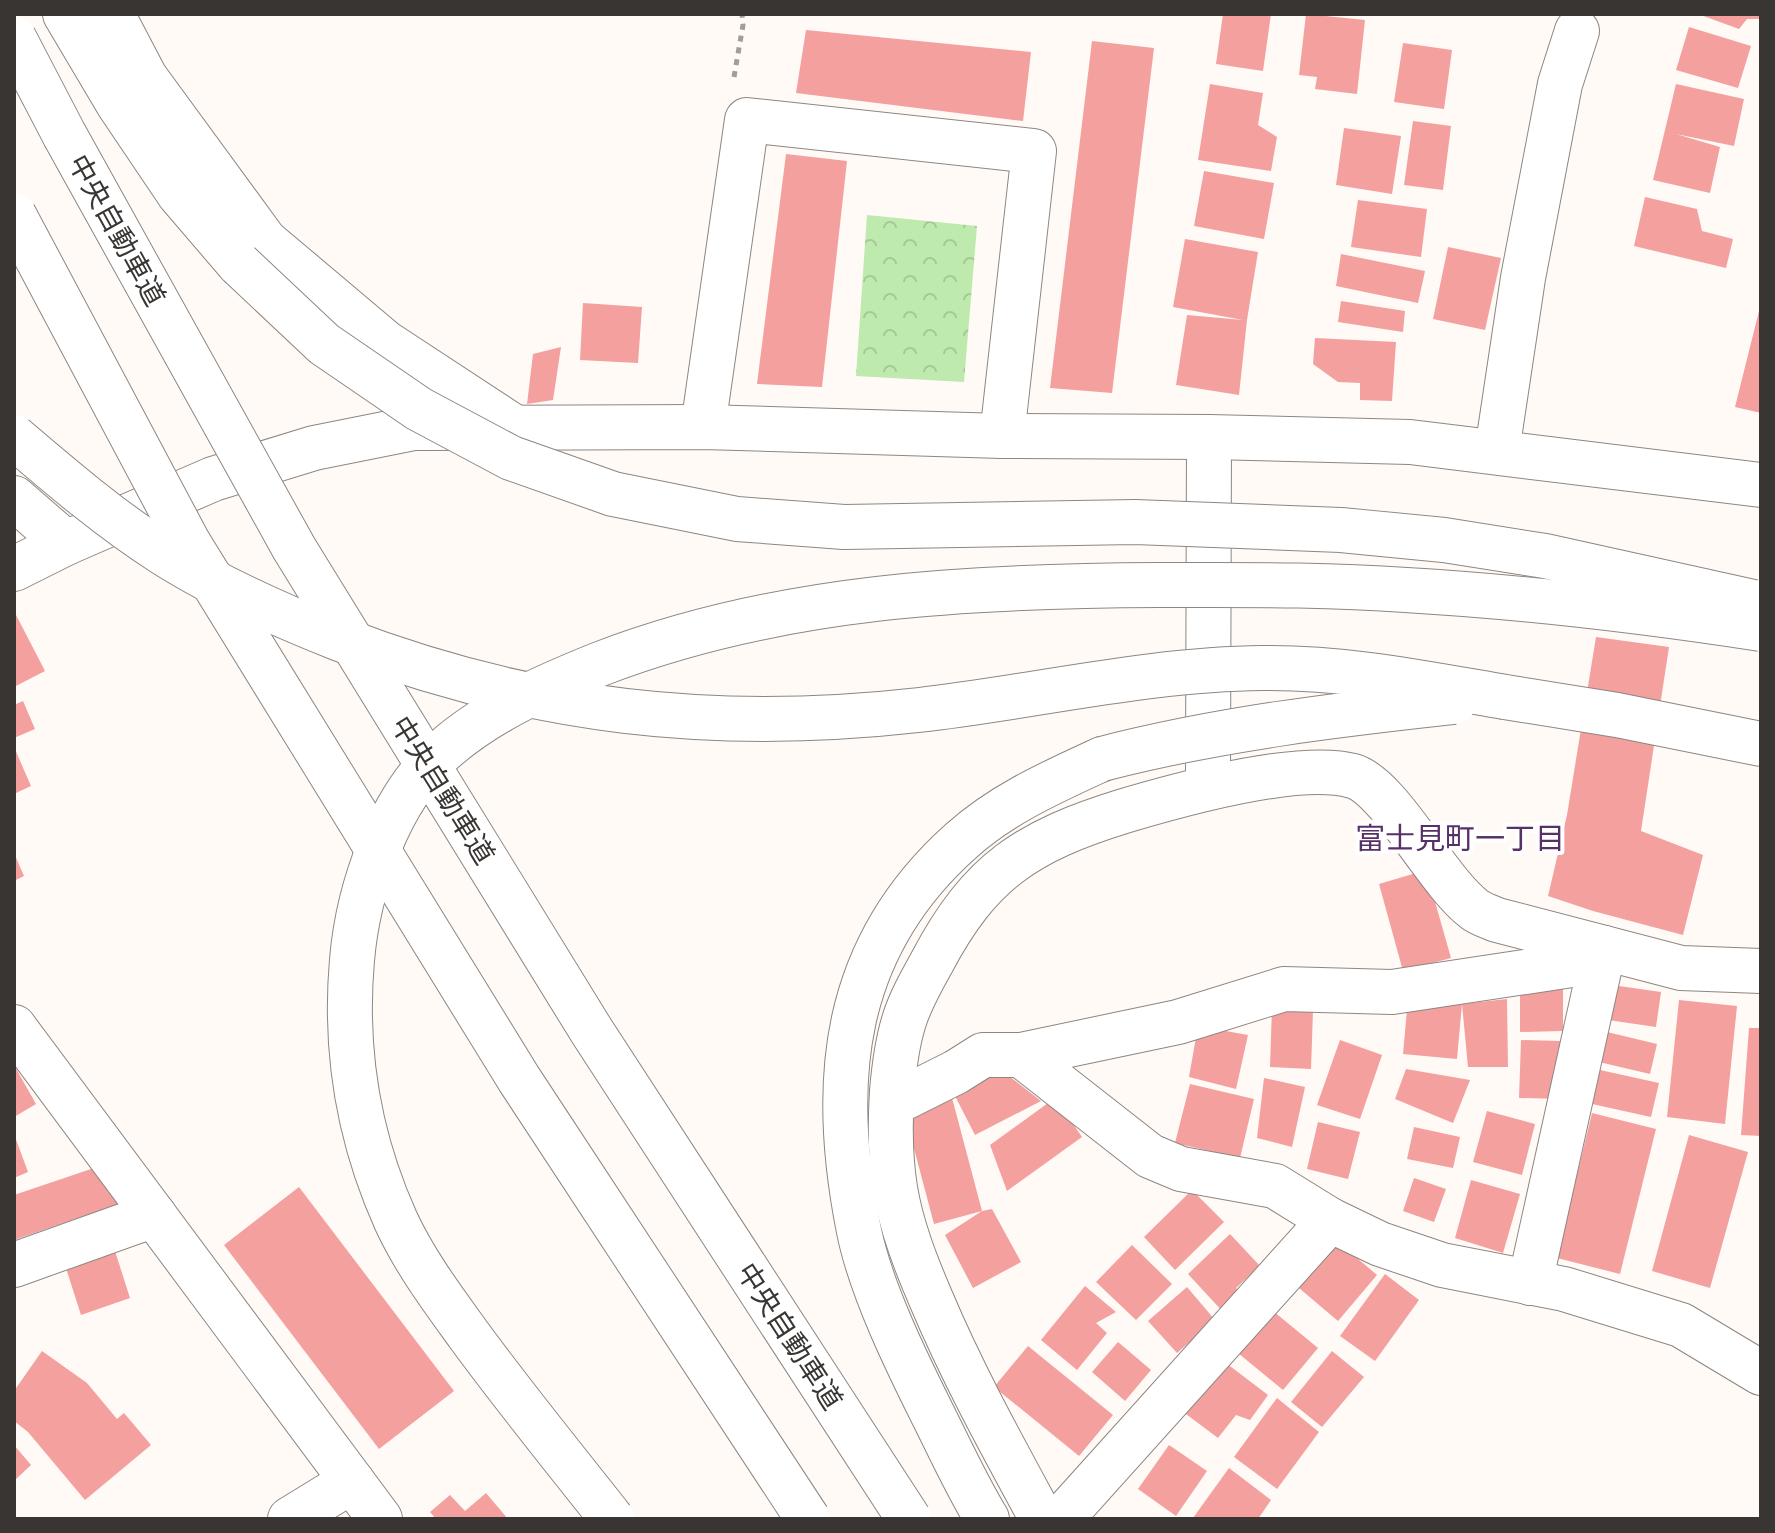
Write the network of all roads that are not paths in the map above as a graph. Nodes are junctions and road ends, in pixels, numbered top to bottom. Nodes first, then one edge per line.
1 (65, 14) edge
2 (112, 14) edge
3 (1577, 31) dead end
4 (14, 38) edge
5 (14, 215) edge
6 (514, 427) junction
7 (703, 427) junction
8 (1002, 436) junction
9 (14, 437) edge
10 (1209, 437) junction
11 (1497, 451) junction
12 (1761, 485) edge
13 (14, 498) edge
14 (66, 543) junction
15 (14, 569) edge
16 (1761, 604) edge
17 (1761, 629) edge
18 (1505, 697) junction
19 (1761, 744) edge
20 (1208, 789) junction
21 (1604, 948) junction
22 (1761, 971) edge
23 (14, 1027) edge
24 (1021, 1055) junction
25 (892, 1104) junction
26 (154, 1215) junction
27 (1330, 1220) junction
28 (14, 1265) edge
29 (1530, 1283) junction
30 (1761, 1373) edge
31 (352, 1481) junction
32 (290, 1519) edge
33 (380, 1519) edge
34 (612, 1519) edge
35 (808, 1519) edge
36 (909, 1519) edge
37 (987, 1519) edge
38 (1042, 1519) edge
39 (1061, 1519) edge

1 - 16 main road, bridge
2 - 6 main road
3 - 11 main road
4 - 36 main road, 中央自動車道, bridge
5 - 35 main road, bridge
6 - 7 main road
6 - 14 main road
7 - 8 main road
7 - 8 main road
8 - 10 main road
9 - 18 main road, bridge
10 - 11 main road
10 - 20 main road
11 - 12 main road
13 - 14 main road
14 - 15 main road
17 - 34 main road, bridge
18 - 19 main road
18 - 37 main road, bridge
20 - 21 main road
20 - 25 main road
21 - 22 main road
21 - 24 main road
21 - 29 main road
23 - 26 main road
24 - 25 main road
24 - 27 main road
25 - 38 main road
26 - 28 main road
26 - 31 main road
27 - 29 main road
27 - 39 main road
29 - 30 main road
31 - 32 main road
31 - 33 main road

